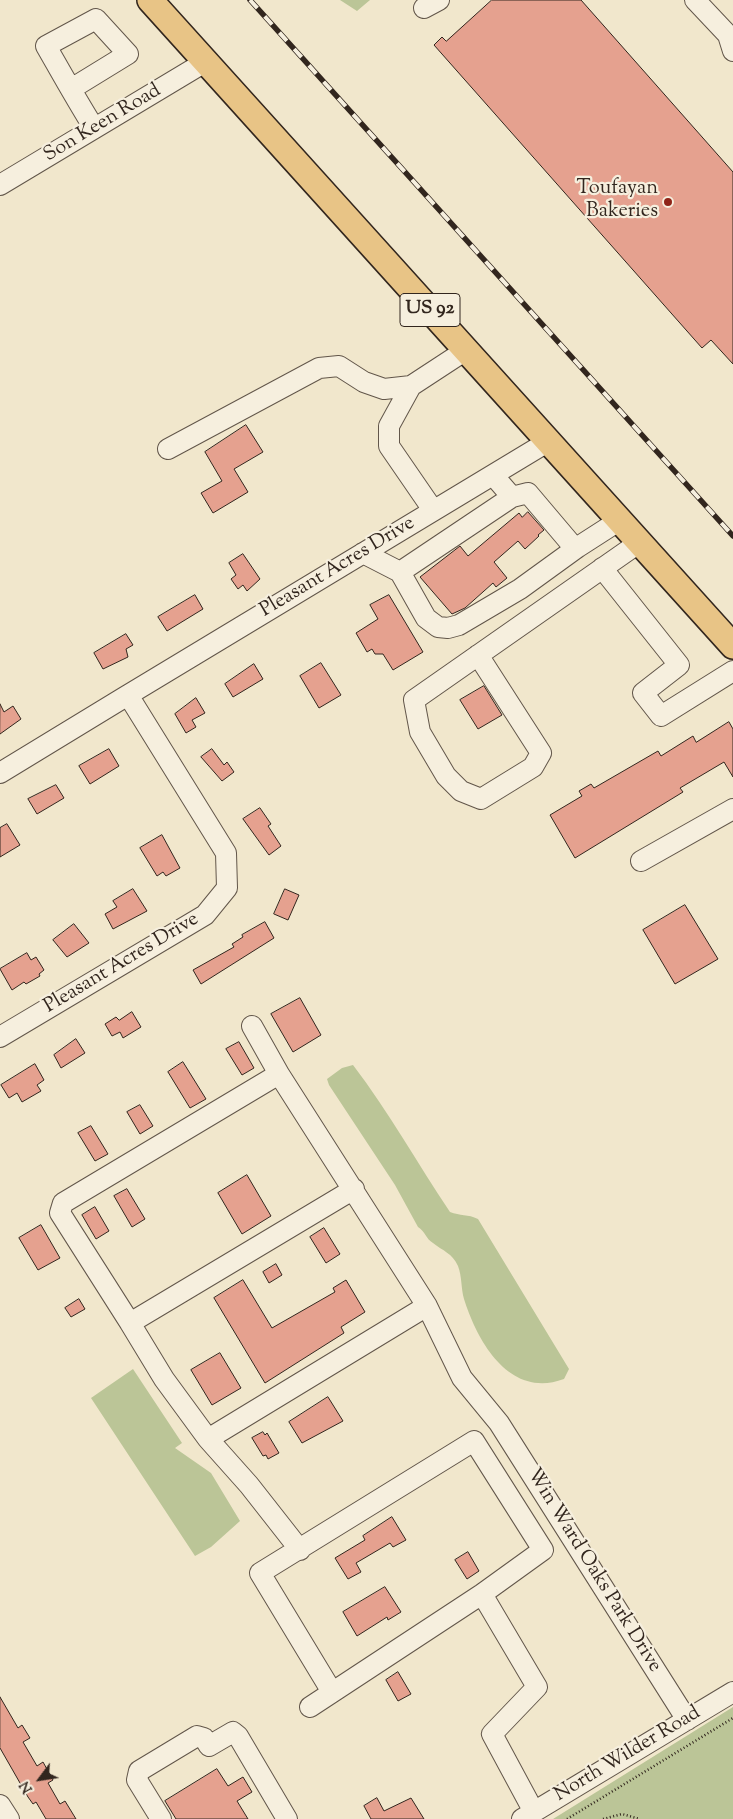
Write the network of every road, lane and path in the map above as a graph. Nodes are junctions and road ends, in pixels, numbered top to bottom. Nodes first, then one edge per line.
1 (150, 0) edge
2 (695, 0) edge
3 (733, 51) edge
4 (206, 62) junction
5 (71, 89) dead end
6 (94, 128) junction
7 (0, 185) edge
8 (466, 350) junction
9 (411, 386) junction
10 (549, 441) junction
11 (168, 449) dead end
12 (493, 474) junction
13 (512, 497) junction
14 (433, 510) junction
15 (620, 520) junction
16 (640, 542) junction
17 (578, 547) junction
18 (363, 553) junction
19 (602, 568) junction
20 (400, 572) junction
21 (733, 646) edge
22 (478, 655) junction
23 (733, 671) edge
24 (128, 695) junction
25 (0, 773) edge
26 (733, 809) edge
27 (641, 860) dead end
28 (252, 1026) dead end
29 (0, 1036) edge
30 (279, 1074) junction
31 (354, 1189) junction
32 (427, 1306) junction
33 (130, 1322) junction
34 (499, 1423) junction
35 (208, 1439) junction
36 (474, 1441) junction
37 (568, 1533) junction
38 (300, 1550) junction
39 (543, 1550) junction
40 (482, 1594) junction
41 (332, 1692) junction
42 (733, 1692) edge
43 (310, 1707) dead end
44 (733, 1718) edge
45 (687, 1720) junction
46 (0, 1805) edge
47 (528, 1816) edge
48 (9, 1819) edge
49 (161, 1819) edge
50 (287, 1819) edge
51 (567, 1819) edge
52 (604, 1819) edge
53 (640, 1819) edge

1 - 4 main road, US 92
2 - 3 street
4 - 6 street, Son Keen Road
4 - 8 main road, US 92
5 - 6 street
6 - 7 street, Son Keen Road
8 - 9 street
8 - 10 main road, US 92
9 - 11 street
9 - 14 street
10 - 12 street, Pleasant Acres Drive
10 - 15 main road, US 92
12 - 13 street
12 - 14 street, Pleasant Acres Drive
13 - 17 street
13 - 20 street
14 - 18 street, Pleasant Acres Drive
15 - 16 main road, US 92
15 - 17 street
16 - 19 street
16 - 21 main road, US 92
17 - 20 street
18 - 20 street
18 - 24 street, Pleasant Acres Drive
19 - 22 street
19 - 23 street
22 - 22 street
24 - 25 street, Pleasant Acres Drive
24 - 29 street, Pleasant Acres Drive
26 - 27 street
28 - 30 street, Win Ward Oaks Park Drive
30 - 31 street, Win Ward Oaks Park Drive
30 - 33 street
31 - 32 street, Win Ward Oaks Park Drive
31 - 33 street
32 - 34 street, Win Ward Oaks Park Drive
32 - 35 street
33 - 35 street
34 - 36 street
34 - 37 street, Win Ward Oaks Park Drive
35 - 38 street
36 - 38 street
36 - 39 street, Win Ward Oaks Park Drive
37 - 39 street
37 - 45 street, Win Ward Oaks Park Drive
38 - 41 street
39 - 40 street, Win Ward Oaks Park Drive
40 - 41 street, Win Ward Oaks Park Drive
40 - 47 street
41 - 43 street, Win Ward Oaks Park Drive
42 - 45 street, North Wilder Road
44 - 51 path
45 - 47 street, North Wilder Road
46 - 48 street
49 - 50 street
52 - 53 path

